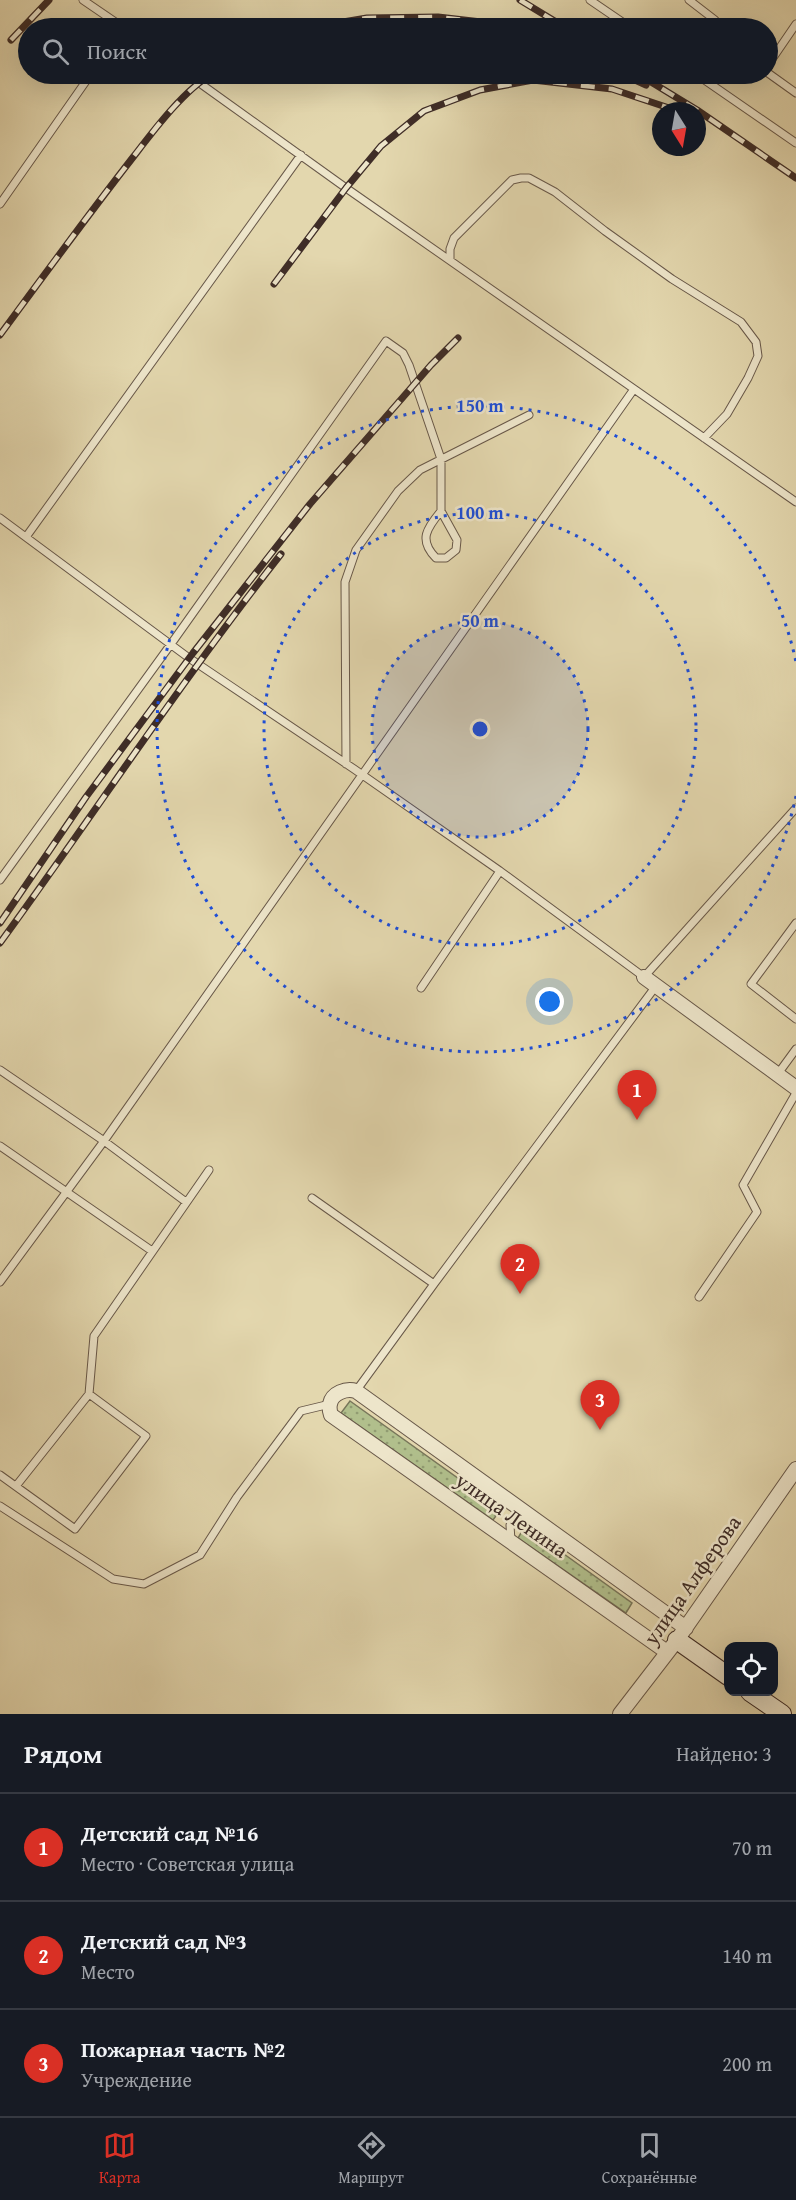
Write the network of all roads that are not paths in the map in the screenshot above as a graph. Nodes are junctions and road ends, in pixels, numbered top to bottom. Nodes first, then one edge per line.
1 (83, 0) edge
2 (590, 0) edge
3 (689, 0) edge
4 (109, 18) edge
5 (616, 18) edge
6 (712, 18) edge
7 (796, 24) edge
8 (778, 50) edge
9 (778, 80) edge
10 (84, 84) edge
11 (201, 84) edge
12 (710, 84) edge
13 (796, 93) edge
14 (796, 143) edge
15 (301, 155) junction
16 (0, 204) edge
17 (450, 260) junction
18 (634, 389) junction
19 (529, 415) dead end
20 (705, 438) junction
21 (441, 459) junction
22 (796, 502) edge
23 (441, 511) junction
24 (0, 518) edge
25 (26, 537) junction
26 (171, 644) junction
27 (346, 764) junction
28 (362, 776) junction
29 (796, 807) edge
30 (500, 871) junction
31 (0, 880) edge
32 (796, 923) edge
33 (644, 977) junction
34 (656, 986) junction
35 (421, 988) dead end
36 (796, 1018) edge
37 (796, 1049) edge
38 (0, 1070) edge
39 (777, 1075) junction
40 (796, 1091) edge
41 (104, 1141) junction
42 (0, 1146) edge
43 (209, 1170) dead end
44 (66, 1193) junction
45 (312, 1198) dead end
46 (186, 1202) junction
47 (152, 1251) junction
48 (0, 1282) edge
49 (434, 1284) junction
50 (699, 1297) dead end
51 (356, 1391) junction
52 (89, 1394) junction
53 (330, 1410) junction
54 (796, 1469) edge
55 (0, 1475) edge
56 (16, 1486) junction
57 (0, 1506) edge
58 (528, 1515) junction
59 (511, 1541) junction
60 (676, 1640) junction
61 (724, 1673) edge
62 (756, 1696) edge
63 (620, 1714) edge
64 (782, 1714) edge

1 - 4 lane
2 - 5 lane
3 - 6 lane
7 - 8 lane
9 - 13 lane
10 - 16 lane
11 - 15 lane
12 - 14 lane
15 - 17 lane
15 - 25 lane
17 - 18 lane
17 - 20 lane
18 - 20 lane
18 - 28 lane
19 - 21 lane
20 - 22 lane
21 - 23 lane
21 - 26 lane
21 - 27 lane
23 - 23 lane
24 - 25 lane
25 - 26 lane
26 - 27 lane
26 - 31 lane
27 - 28 lane
28 - 30 lane
28 - 41 lane
29 - 33 lane
30 - 33 lane
30 - 35 lane
32 - 36 lane
33 - 34 street
34 - 39 street
34 - 49 lane
37 - 39 lane
38 - 41 lane
39 - 40 street
40 - 50 lane
41 - 44 lane
41 - 46 lane
42 - 44 lane
43 - 46 lane
44 - 47 lane
44 - 48 lane
45 - 49 lane
46 - 47 lane
47 - 52 lane
49 - 51 lane
51 - 53 street
51 - 58 street
52 - 56 lane
52 - 56 lane
53 - 57 lane
53 - 59 street, улица Ленина
54 - 60 street, улица Алферова
55 - 56 lane
58 - 59 lane
58 - 60 street
59 - 60 street, улица Ленина
60 - 61 street, улица Ленина
60 - 63 street, улица Алферова
62 - 64 street

